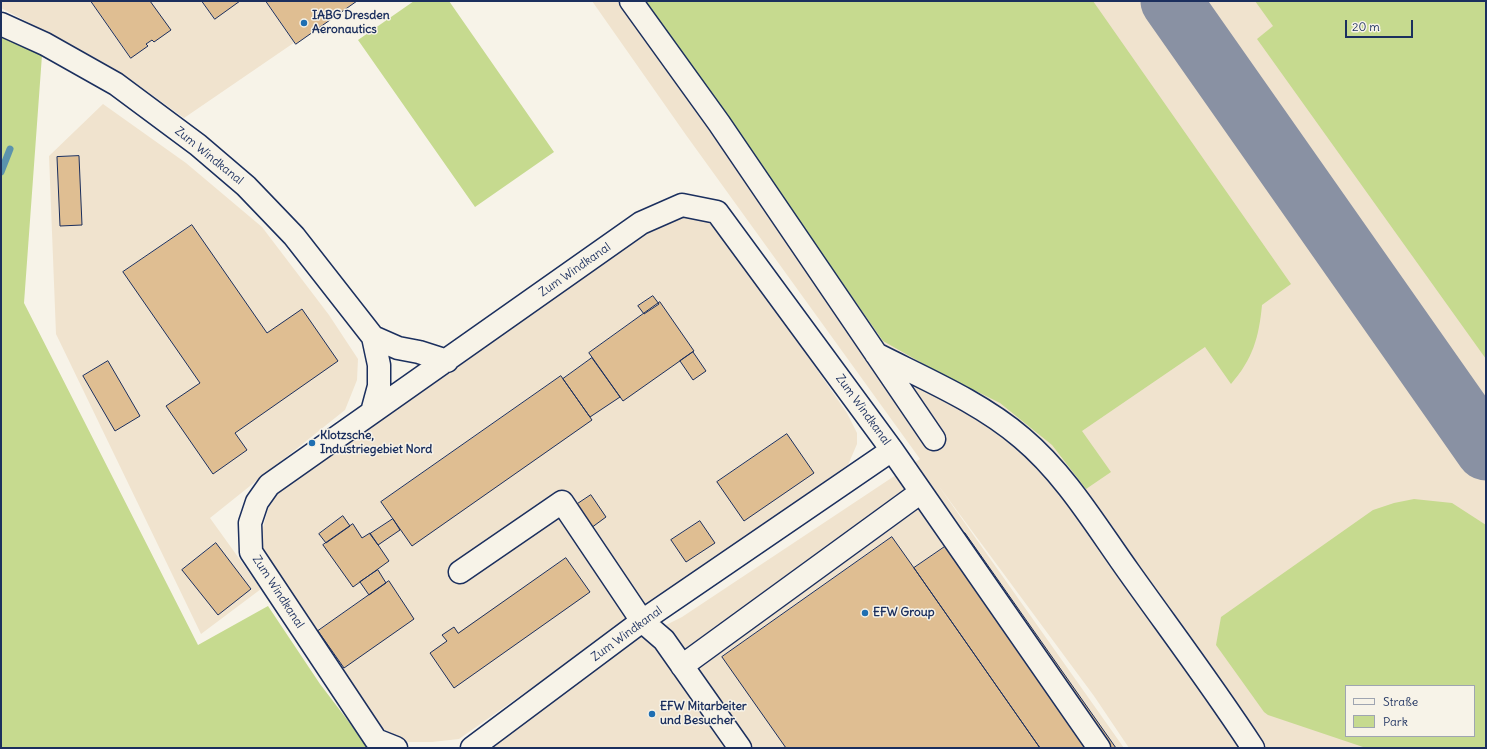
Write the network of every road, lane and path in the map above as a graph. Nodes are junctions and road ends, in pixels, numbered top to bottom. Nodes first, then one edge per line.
1 (631, 1) edge
2 (1, 24) edge
3 (374, 338) junction
4 (876, 354) junction
5 (447, 360) junction
6 (372, 412) junction
7 (934, 439) dead end
8 (892, 450) junction
9 (921, 492) junction
10 (460, 572) dead end
11 (642, 621) junction
12 (682, 666) junction
13 (396, 748) edge
14 (472, 748) edge
15 (740, 748) edge
16 (1099, 748) edge
17 (1253, 748) edge

1 - 4 street
2 - 3 street, Zum Windkanal
3 - 5 street, Zum Windkanal
3 - 6 street, Zum Windkanal
4 - 7 street
4 - 17 street
5 - 6 street, Zum Windkanal
5 - 8 street, Zum Windkanal
6 - 13 street, Zum Windkanal
8 - 9 street
8 - 11 street, Zum Windkanal
9 - 12 street
9 - 16 street
10 - 11 street
11 - 12 street
11 - 14 street, Zum Windkanal
12 - 15 street

